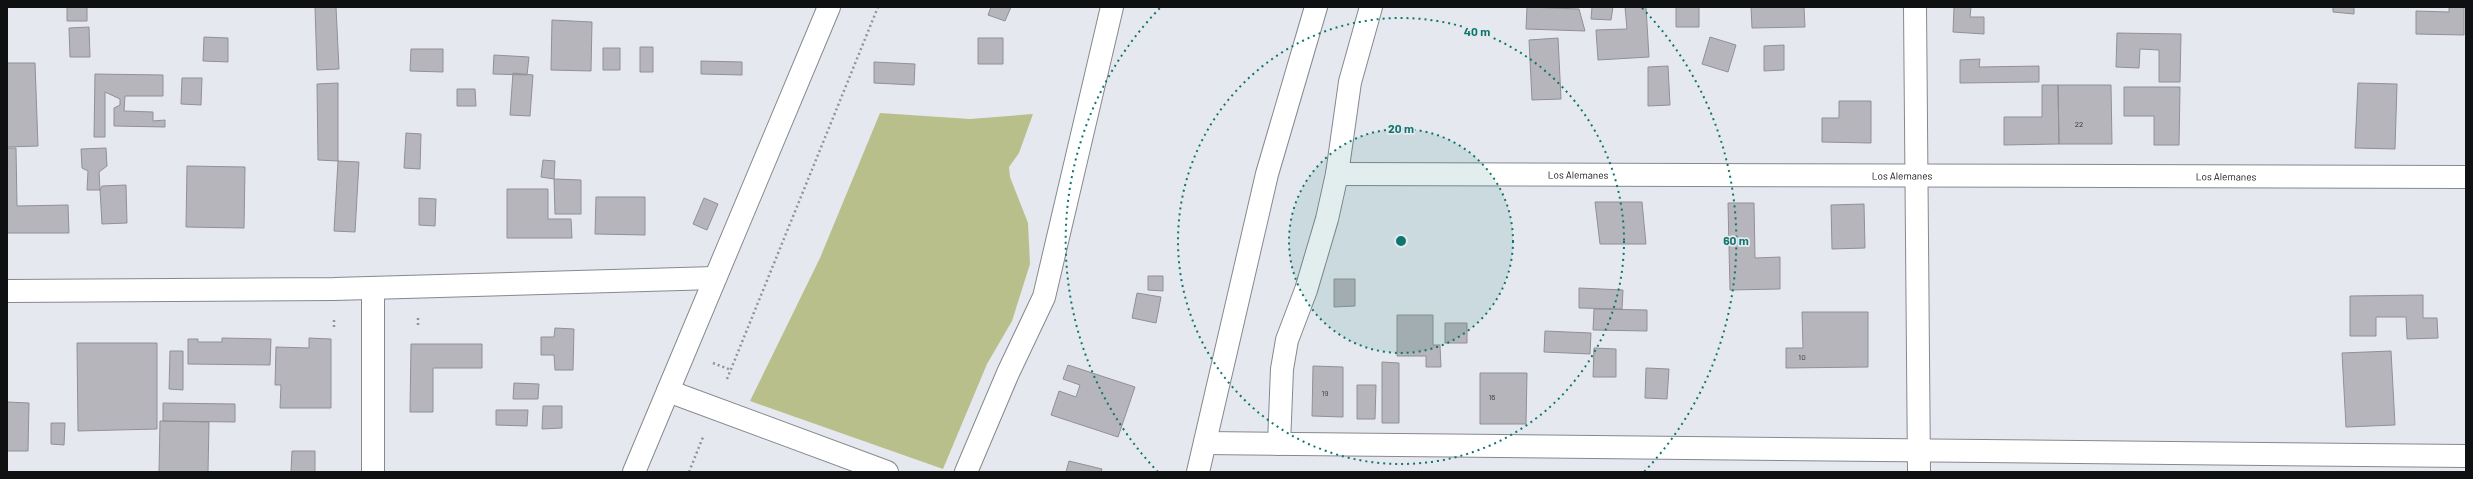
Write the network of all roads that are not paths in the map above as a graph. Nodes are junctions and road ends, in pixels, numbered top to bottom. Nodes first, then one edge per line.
1 (829, 7) edge
2 (1112, 7) edge
3 (1316, 7) edge
4 (1371, 7) edge
5 (1915, 7) edge
6 (1337, 174) junction
7 (1917, 177) junction
8 (2466, 177) edge
9 (715, 278) junction
10 (373, 288) junction
11 (7, 291) edge
12 (668, 391) junction
13 (1205, 443) junction
14 (1279, 444) junction
15 (1920, 449) junction
16 (2466, 456) edge
17 (373, 472) edge
18 (634, 472) edge
19 (887, 472) edge
20 (966, 472) edge
21 (1198, 472) edge
22 (1919, 472) edge

1 - 9 street
2 - 20 street
3 - 13 street
4 - 6 street
5 - 7 street
6 - 7 street, Los Alemanes
6 - 14 street
7 - 8 street, Los Alemanes
7 - 15 street
9 - 10 street
9 - 12 street
10 - 11 street
10 - 17 street
12 - 18 street
12 - 19 street
13 - 14 street
13 - 21 street
14 - 15 street
15 - 16 street
15 - 22 street

